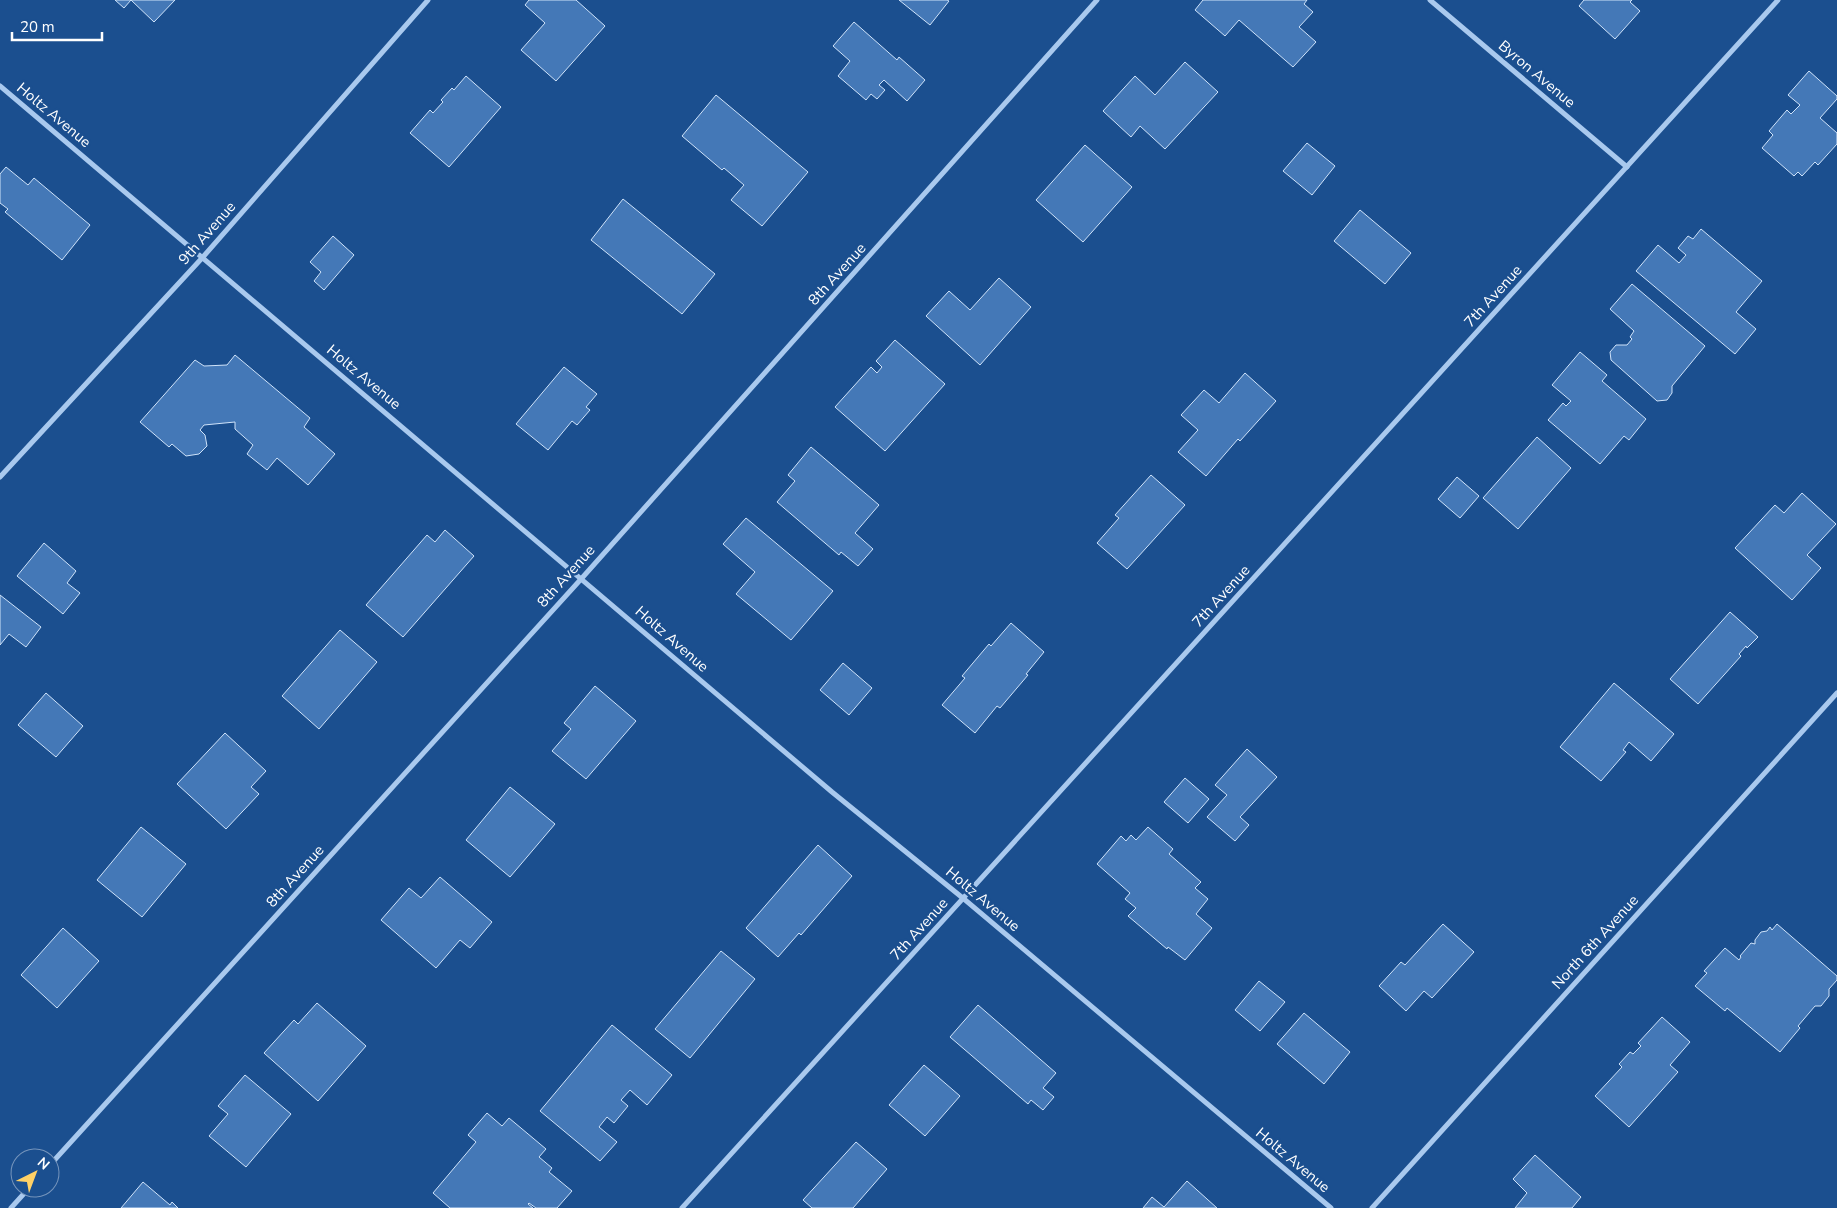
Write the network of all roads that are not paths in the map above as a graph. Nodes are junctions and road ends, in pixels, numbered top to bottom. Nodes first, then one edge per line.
1 (428, 0) edge
2 (1097, 0) edge
3 (1430, 0) edge
4 (1778, 0) edge
5 (0, 86) edge
6 (1627, 167) junction
7 (203, 257) junction
8 (0, 477) edge
9 (582, 578) junction
10 (1837, 693) edge
11 (964, 899) junction
12 (60, 1154) edge
13 (20, 1198) edge
14 (11, 1208) edge
15 (682, 1208) edge
16 (1331, 1208) edge
17 (1372, 1208) edge

1 - 7 street, 9th Avenue
2 - 9 street, 8th Avenue
3 - 6 street, Byron Avenue
4 - 6 street, 7th Avenue
5 - 7 street, Holtz Avenue
6 - 11 street, 7th Avenue
7 - 8 street, 9th Avenue
7 - 9 street, Holtz Avenue
9 - 11 street, Holtz Avenue
9 - 12 street, 8th Avenue
10 - 17 street, North 6th Avenue
11 - 15 street, 7th Avenue
11 - 16 street, Holtz Avenue
13 - 14 street

